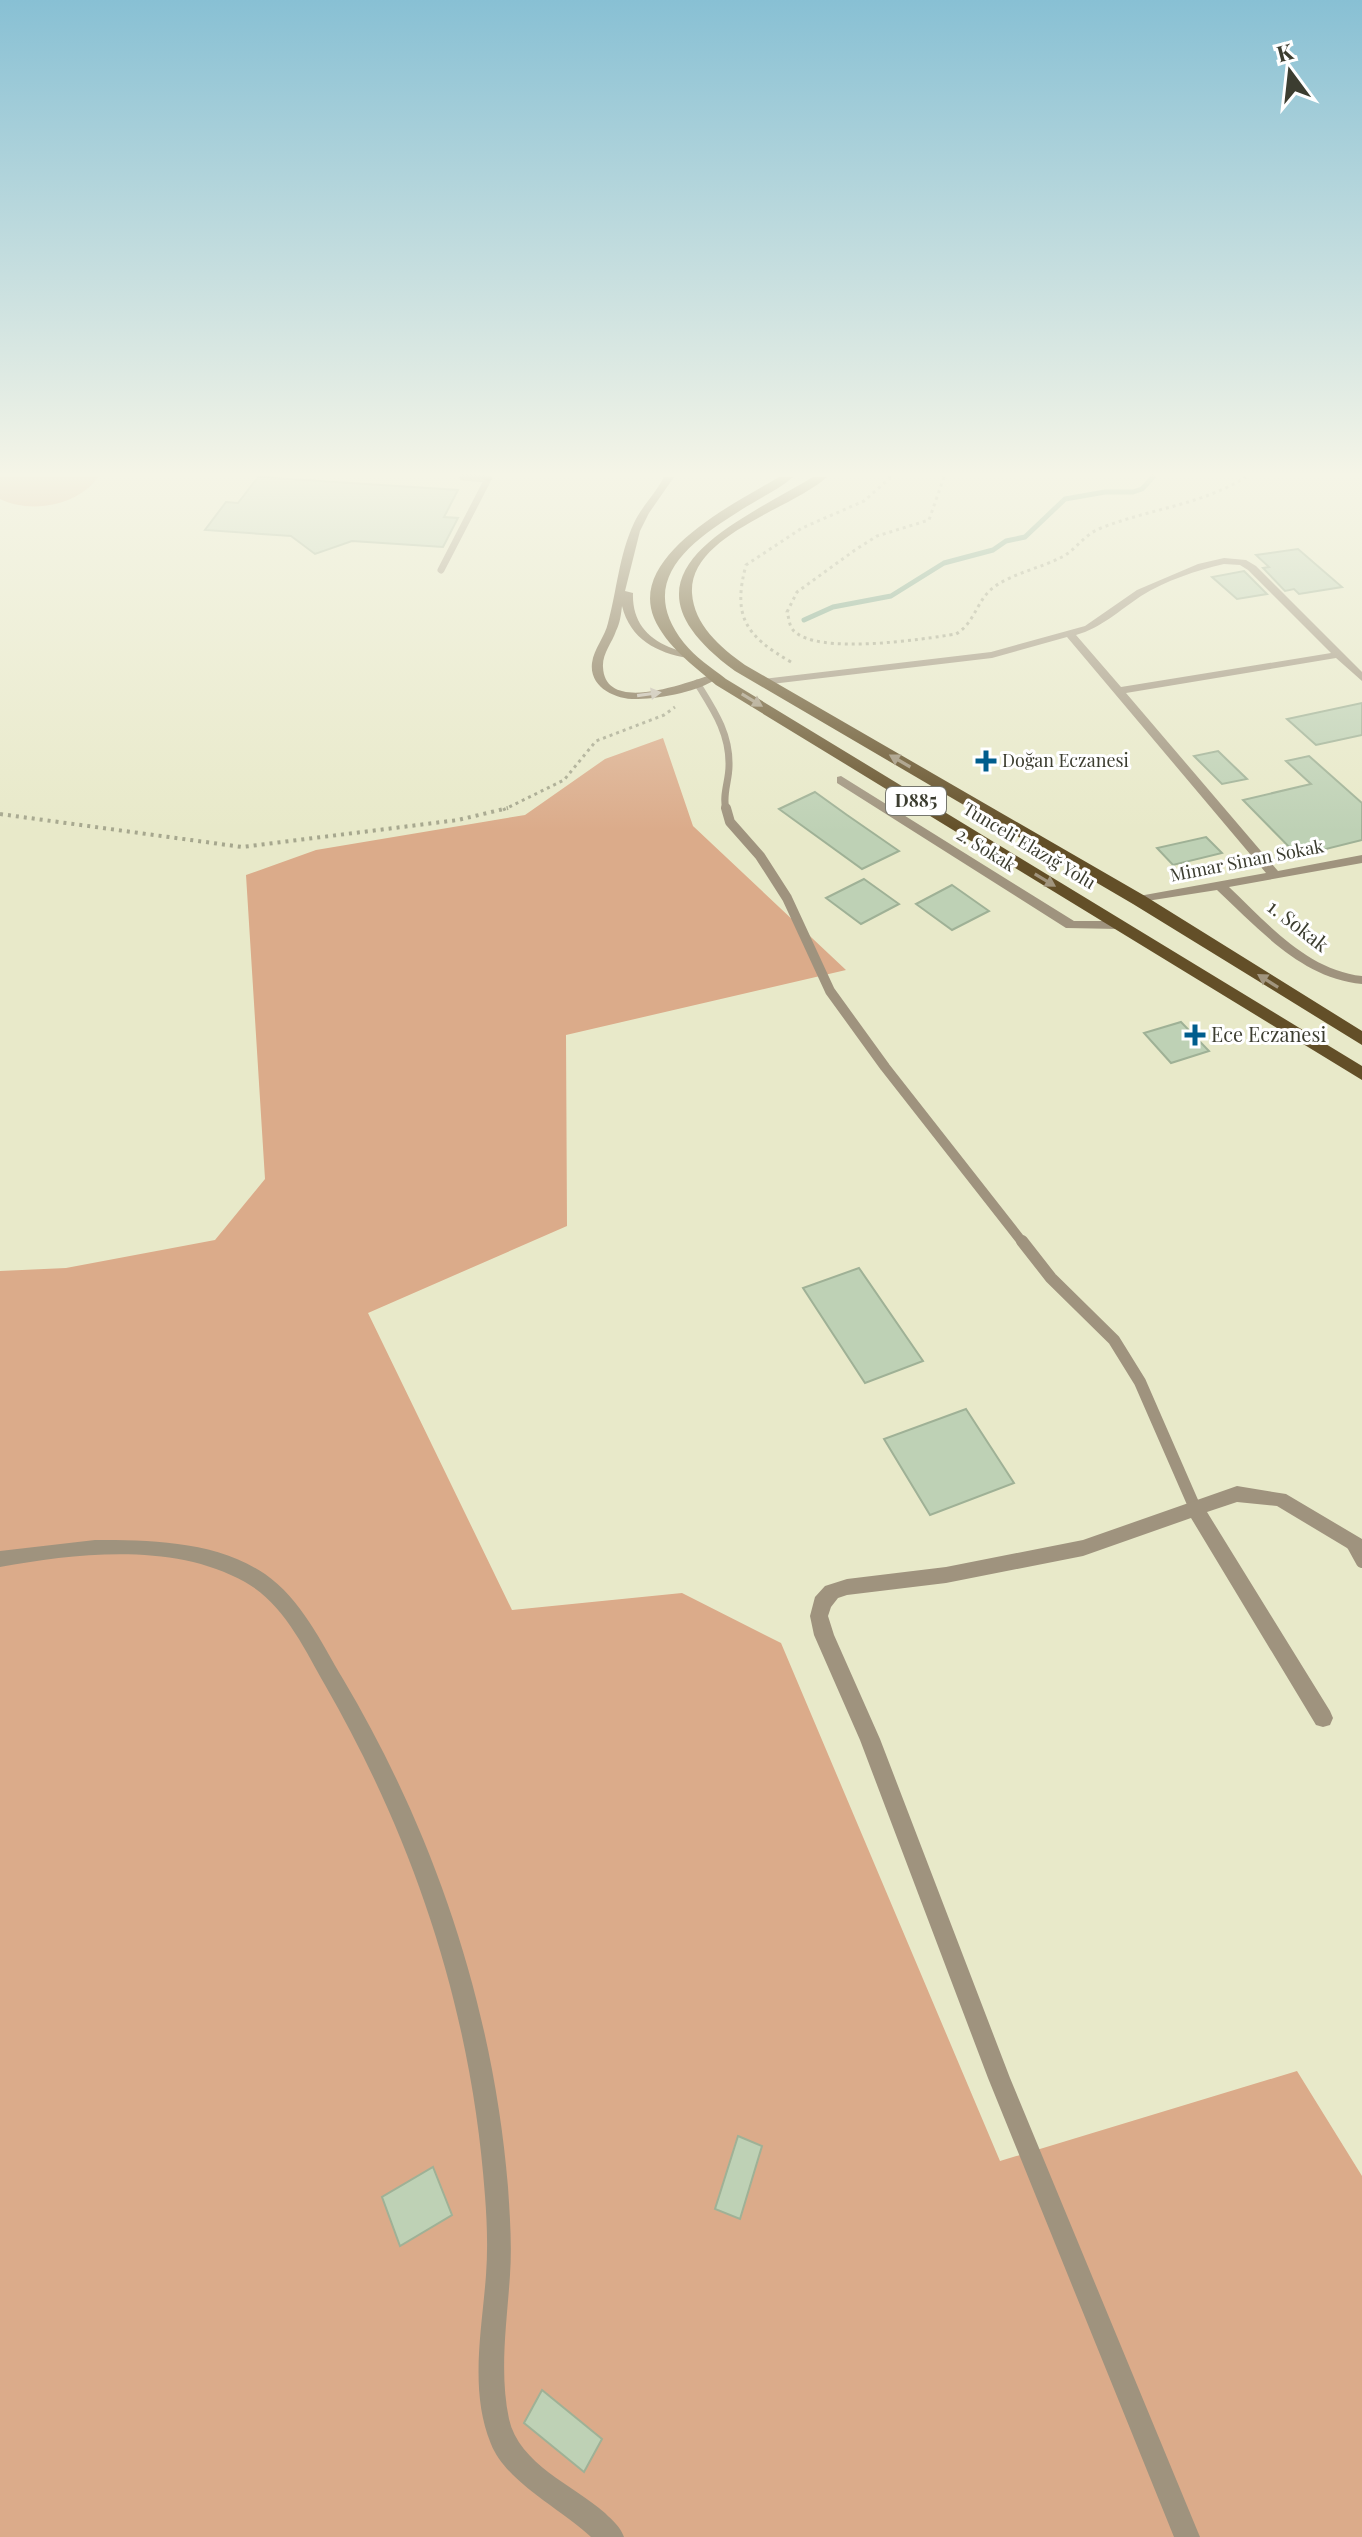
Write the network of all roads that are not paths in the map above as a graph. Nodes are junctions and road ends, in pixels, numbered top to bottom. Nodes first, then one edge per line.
1 (620, 595) edge
2 (629, 595) edge
3 (659, 595) edge
4 (685, 595) edge
5 (1136, 595) edge
6 (1281, 595) edge
7 (1070, 634) junction
8 (688, 655) junction
9 (1337, 655) junction
10 (714, 677) junction
11 (1362, 678) edge
12 (763, 682) junction
13 (697, 683) junction
14 (1121, 690) junction
15 (841, 780) dead end
16 (1362, 859) edge
17 (1274, 874) junction
18 (1219, 885) junction
19 (1139, 900) junction
20 (1119, 925) junction
21 (1362, 980) edge
22 (1362, 1039) edge
23 (1362, 1074) edge
24 (1195, 1508) junction
25 (1356, 1545) edge
26 (0, 1559) edge
27 (1362, 1562) edge
28 (1323, 1718) dead end
29 (611, 2537) edge
30 (1187, 2537) edge

1 -> 13 street
2 - 8 street
3 - 8 main road, Tunceli Elazığ Yolu / D885
4 - 12 main road, Tunceli Elazığ Yolu / D885
5 - 7 street
6 - 9 street
7 - 12 street
7 - 14 street
8 - 10 main road, Tunceli Elazığ Yolu / D885
9 - 11 street
9 - 14 street
10 - 13 street
10 -> 20 main road, Tunceli Elazığ Yolu / D885
19 -> 12 main road, Tunceli Elazığ Yolu / D885
13 - 24 lane
14 - 17 street
15 - 20 street, 2. Sokak
16 - 17 street, Mimar Sinan Sokak
17 - 18 street, Mimar Sinan Sokak
18 - 19 street, Mimar Sinan Sokak
18 - 21 street, 1. Sokak
22 -> 19 main road, Tunceli Elazığ Yolu / D885
20 - 23 main road, Tunceli Elazığ Yolu / D885
24 - 25 street
24 - 28 street
24 - 30 street
25 - 27 lane
26 - 29 street

